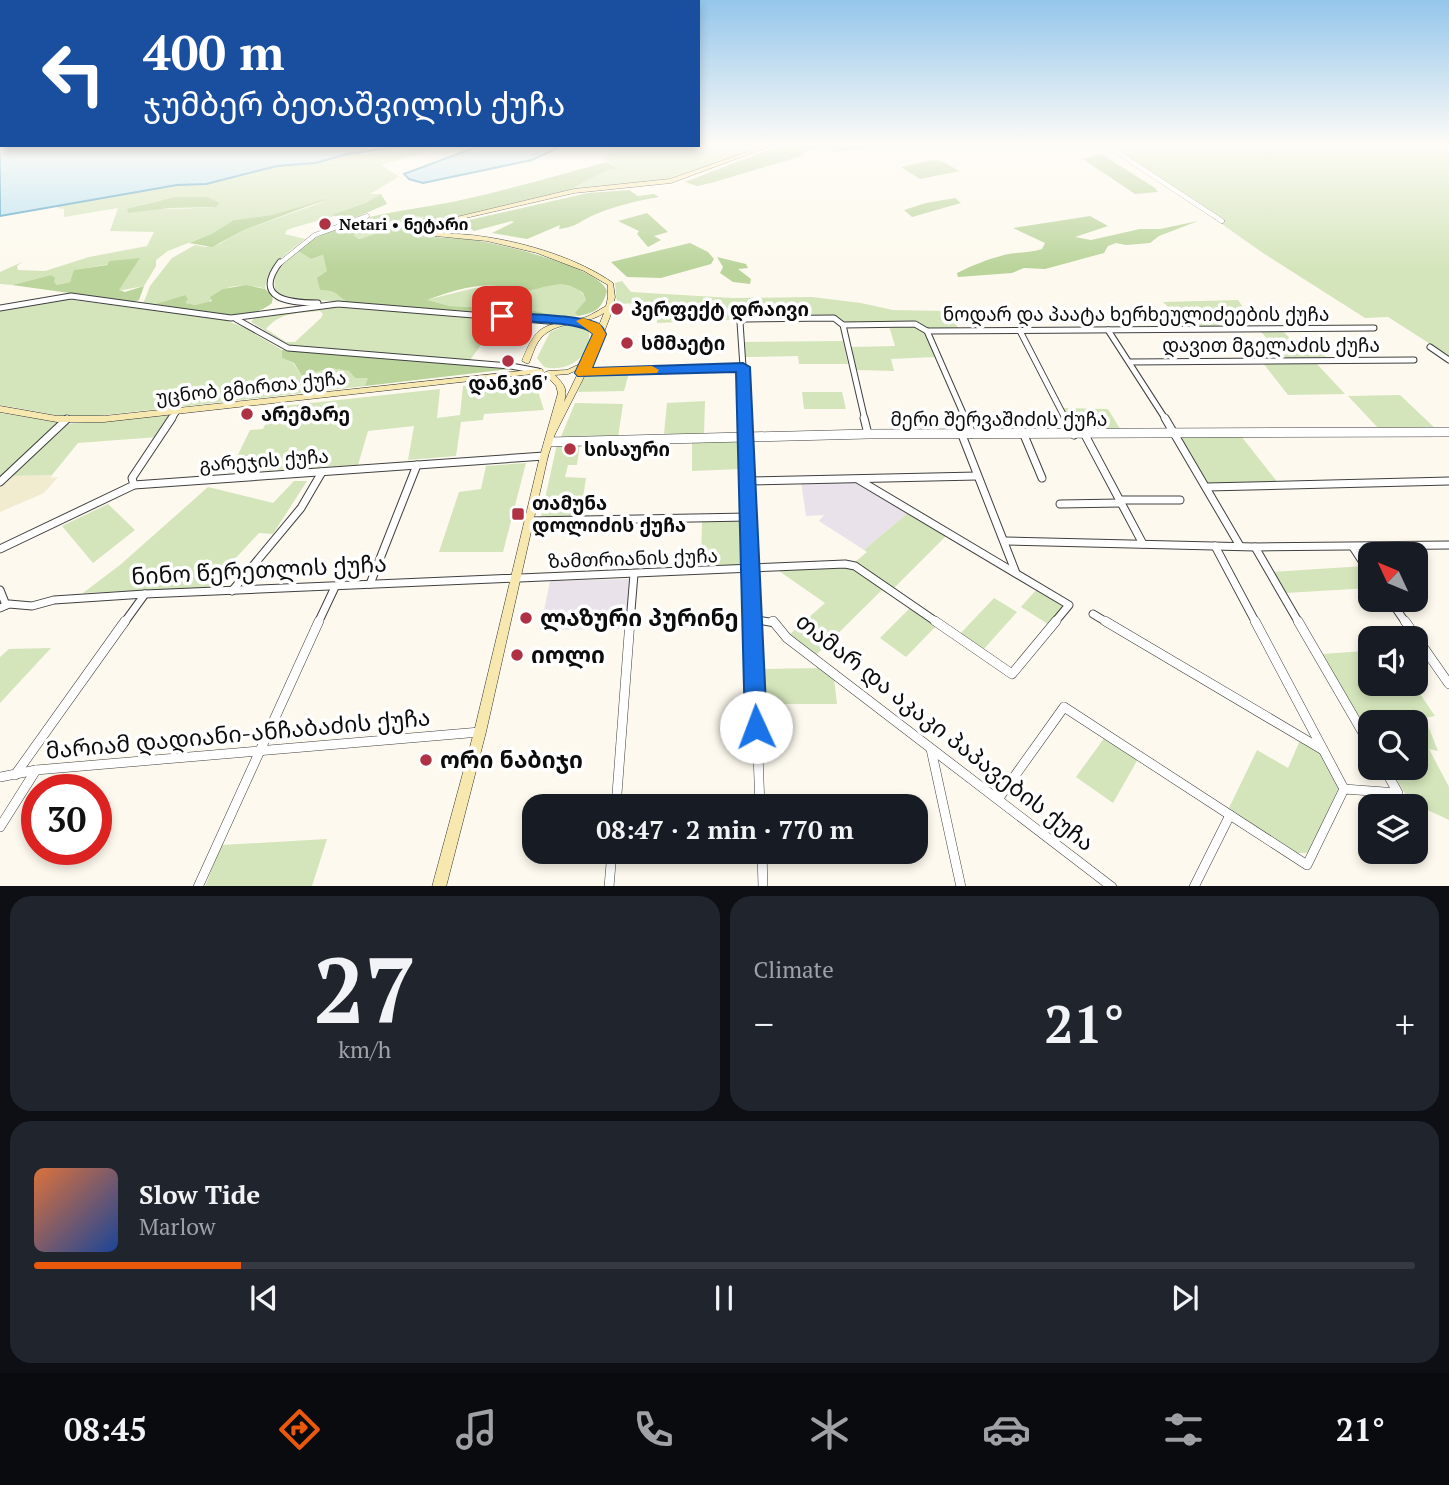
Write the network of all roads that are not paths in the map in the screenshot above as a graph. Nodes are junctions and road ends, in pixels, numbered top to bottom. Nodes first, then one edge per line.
1 (629, 185) edge
2 (1168, 185) edge
3 (367, 216) dead end
4 (1222, 221) dead end
5 (295, 302) junction
6 (610, 303) junction
7 (338, 304) junction
8 (0, 308) edge
9 (287, 310) junction
10 (254, 315) junction
11 (231, 317) junction
12 (531, 318) junction
13 (579, 321) junction
14 (560, 322) junction
15 (246, 323) junction
16 (844, 325) junction
17 (1374, 328) dead end
18 (1108, 330) junction
19 (927, 331) junction
20 (1020, 331) junction
21 (541, 334) junction
22 (599, 334) junction
23 (1430, 346) dead end
24 (1449, 359) edge
25 (1414, 360) dead end
26 (526, 361) junction
27 (1129, 362) junction
28 (587, 363) junction
29 (518, 367) junction
30 (743, 367) junction
31 (543, 372) junction
32 (505, 374) junction
33 (580, 377) junction
34 (562, 393) junction
35 (0, 409) edge
36 (177, 411) junction
37 (67, 419) junction
38 (1449, 432) edge
39 (1174, 433) junction
40 (869, 434) junction
41 (962, 435) junction
42 (972, 435) junction
43 (1024, 435) junction
44 (1074, 435) junction
45 (1085, 435) junction
46 (747, 436) junction
47 (550, 437) junction
48 (544, 456) junction
49 (416, 465) junction
50 (322, 471) junction
51 (977, 476) junction
52 (1042, 478) dead end
53 (859, 480) junction
54 (747, 481) junction
55 (1449, 481) edge
56 (0, 482) edge
57 (134, 485) junction
58 (1207, 487) junction
59 (1180, 500) dead end
60 (1121, 502) junction
61 (1060, 504) dead end
62 (748, 517) junction
63 (529, 521) junction
64 (1005, 541) junction
65 (1143, 544) junction
66 (1449, 545) edge
67 (1240, 546) junction
68 (1215, 547) junction
69 (1255, 547) junction
70 (1353, 547) junction
71 (0, 549) edge
72 (1358, 555) edge
73 (751, 568) junction
74 (634, 574) junction
75 (1016, 574) junction
76 (515, 578) junction
77 (370, 584) junction
78 (335, 587) junction
79 (0, 590) edge
80 (232, 590) junction
81 (145, 594) junction
82 (3, 606) edge
83 (1398, 612) edge
84 (1093, 614) dead end
85 (752, 619) junction
86 (1449, 684) edge
87 (1358, 724) edge
88 (480, 732) junction
89 (931, 749) junction
90 (1325, 751) junction
91 (257, 753) junction
92 (36, 770) junction
93 (15, 775) junction
94 (0, 777) edge
95 (1391, 780) edge
96 (1344, 789) junction
97 (617, 794) edge
98 (759, 794) edge
99 (999, 798) junction
100 (1230, 815) junction
101 (0, 827) edge
102 (611, 864) edge
103 (762, 864) edge
104 (198, 886) edge
105 (439, 886) edge
106 (609, 886) edge
107 (763, 886) edge
108 (961, 886) edge
109 (1111, 886) edge
110 (1195, 886) edge

1 - 6 main road
2 - 4 street
3 - 5 street
5 - 7 street
5 - 9 street
6 - 13 main road
6 - 22 main road
7 - 9 street
7 - 12 street
8 - 11 street
9 - 10 street
10 - 11 street
10 - 15 street
11 - 15 street
12 - 14 street
12 - 21 street
13 - 14 main road
13 - 22 main road
14 - 21 main road
15 - 29 street
16 - 19 street, ნოდარ და პაატა ხერხეულიძეების ქუჩა
16 - 30 street, ნოდარ და პაატა ხერხეულიძეების ქუჩა
16 - 40 street
17 - 18 street, ნოდარ და პაატა ხერხეულიძეების ქუჩა
18 - 20 street, ნოდარ და პაატა ხერხეულიძეების ქუჩა
18 - 27 street
19 - 20 street, ნოდარ და პაატა ხერხეულიძეების ქუჩა
19 - 42 street
20 - 44 street
21 - 26 main road
22 - 28 main road
23 - 24 street
25 - 27 street, დავით მგელაძის ქუჩა
26 - 29 main road
26 - 31 main road
27 - 39 street
28 - 31 main road
28 - 33 main road
29 - 31 street
29 - 32 main road
30 - 33 street
30 - 46 street
31 - 32 main road
31 - 34 main road
32 - 36 main road, უცნობ გმირთა ქუჩა
33 - 34 main road
33 - 47 main road
34 - 47 main road
35 - 37 main road, უცნობ გმირთა ქუჩა
36 - 37 main road, უცნობ გმირთა ქუჩა
36 - 57 street
37 - 56 street
38 - 39 street, მერი შერვაშიძის ქუჩა
39 - 45 street, მერი შერვაშიძის ქუჩა
39 - 58 street
40 - 41 street, მერი შერვაშიძის ქუჩა
40 - 46 street, მერი შერვაშიძის ქუჩა
41 - 42 street, მერი შერვაშიძის ქუჩა
41 - 51 street
42 - 43 street, მერი შერვაშიძის ქუჩა
43 - 44 street, მერი შერვაშიძის ქუჩა
43 - 52 street
44 - 45 street, მერი შერვაშიძის ქუჩა
45 - 60 street
46 - 47 street, მერი შერვაშიძის ქუჩა
46 - 54 street
47 - 48 main road
48 - 49 street, გარეჯის ქუჩა
48 - 63 main road
49 - 50 street, გარეჯის ქუჩა
49 - 77 street
50 - 57 street, გარეჯის ქუჩა
50 - 80 street
51 - 53 street
51 - 64 street
53 - 54 street
53 - 75 street
54 - 62 street
55 - 58 street
57 - 71 street, გარეჯის ქუჩა
58 - 67 street
59 - 60 street
60 - 61 street
60 - 65 street
62 - 63 street
62 - 73 street
63 - 76 main road
64 - 65 street
64 - 75 street
65 - 68 street
66 - 70 street
67 - 68 street
67 - 69 street
68 - 90 street
69 - 70 street
69 - 87 street
70 - 72 street
73 - 74 street, ზამთრიანის ქუჩა
73 - 75 street, ზამთრიანის ქუჩა
73 - 85 street
74 - 76 street, ზამთრიანის ქუჩა
74 - 97 street
76 - 77 street, ნინო წერეთლის ქუჩა
76 - 88 main road
77 - 78 street, ნინო წერეთლის ქუჩა
78 - 80 street, ნინო წერეთლის ქუჩა
78 - 91 street
79 - 82 street, ნინო წერეთლის ქუჩა
80 - 81 street, ნინო წერეთლის ქუჩა
81 - 82 street, ნინო წერეთლის ქუჩა
81 - 93 street
83 - 86 street
84 - 90 street
85 - 89 street, თამარ და აკაკი პაპავების ქუჩა
85 - 98 street
88 - 91 street, მარიამ დადიანი-ანჩაბაძის ქუჩა
88 - 105 main road
89 - 99 street, თამარ და აკაკი პაპავების ქუჩა
89 - 108 street
90 - 96 street
91 - 92 street, მარიამ დადიანი-ანჩაბაძის ქუჩა
91 - 104 street
92 - 93 street, მარიამ დადიანი-ანჩაბაძის ქუჩა
92 - 101 street
93 - 94 street, მარიამ დადიანი-ანჩაბაძის ქუჩა
95 - 96 street
96 - 100 street
99 - 100 street
99 - 109 street, თამარ და აკაკი პაპავების ქუჩა
100 - 110 street
102 - 106 street
103 - 107 street

